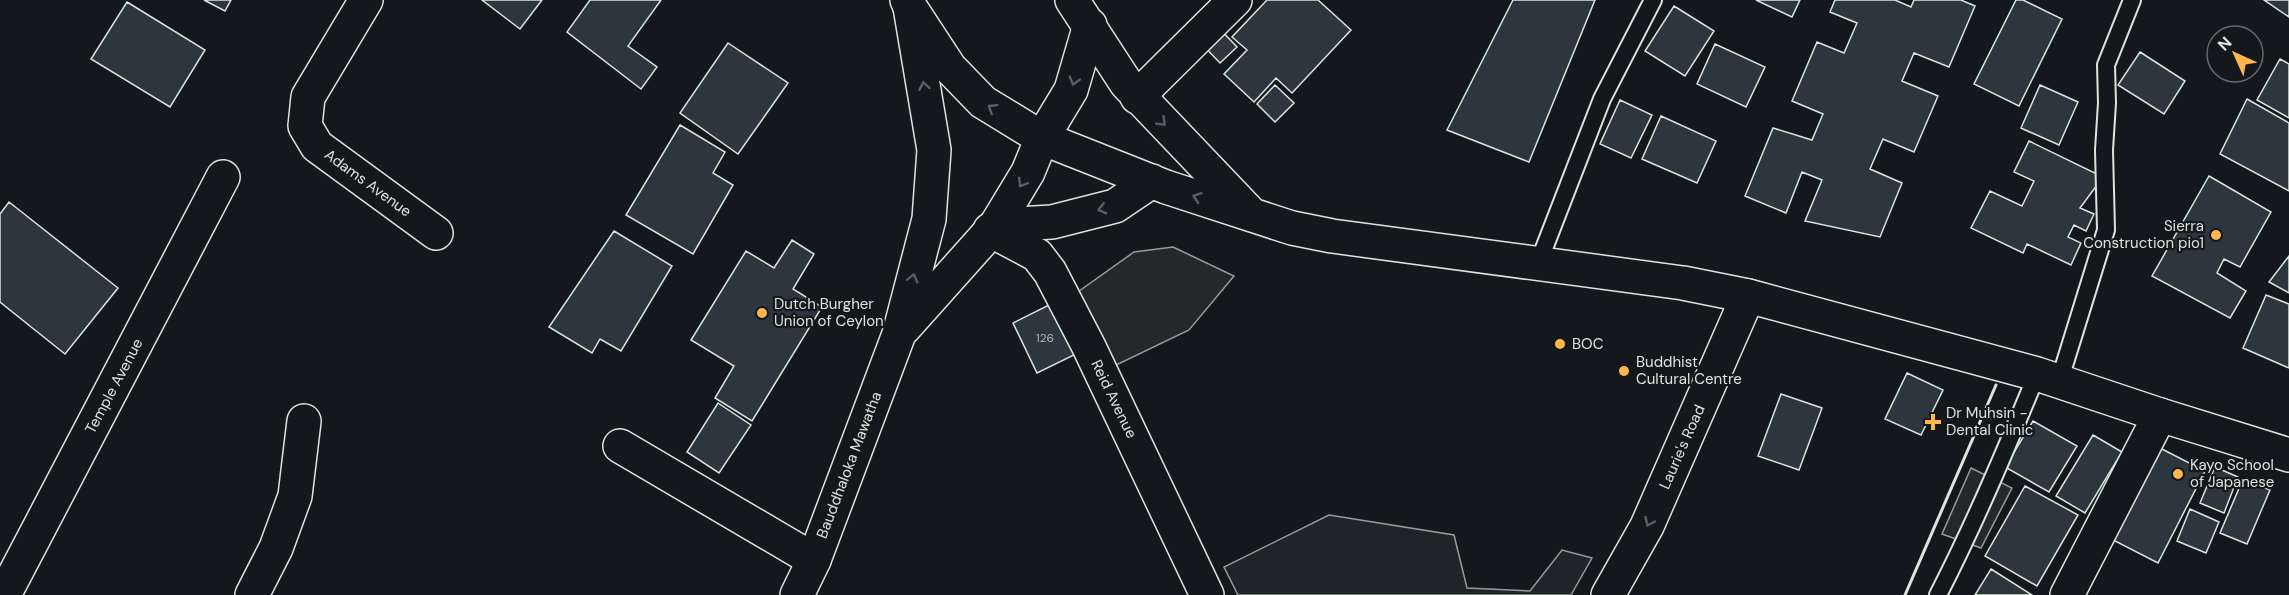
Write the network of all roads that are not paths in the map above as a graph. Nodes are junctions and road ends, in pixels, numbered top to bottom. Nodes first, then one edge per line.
1 (366, 0) edge
2 (1235, 0) edge
3 (1653, 0) edge
4 (2132, 0) edge
5 (908, 4) edge
6 (1081, 12) edge
7 (1137, 97) junction
8 (1042, 138) junction
9 (223, 177) dead end
10 (1152, 181) junction
11 (1252, 216) junction
12 (993, 227) junction
13 (436, 233) dead end
14 (1538, 264) junction
15 (1748, 296) junction
16 (899, 334) junction
17 (2048, 378) junction
18 (2160, 415) junction
19 (304, 421) dead end
20 (620, 446) dead end
21 (2289, 455) edge
22 (814, 560) junction
23 (4, 595) edge
24 (252, 595) edge
25 (797, 595) edge
26 (1207, 595) edge
27 (1608, 595) edge
28 (1938, 595) edge
29 (2067, 595) edge

1 - 13 main road, Adams Avenue
2 - 7 main road
3 - 14 lane
4 - 17 lane
8 -> 5 main road
16 -> 5 main road, Bauddhaloka Mawatha
6 - 7 main road
6 -> 8 main road, Bauddhaloka Mawatha
7 -> 11 main road
8 - 10 main road
8 -> 12 main road, Bauddhaloka Mawatha
9 - 23 main road, Temple Avenue
11 -> 10 main road
10 -> 12 main road
11 - 14 main road
12 - 16 main road, Bauddhaloka Mawatha
12 - 26 main road, Reid Avenue
14 - 15 main road
15 - 17 main road
15 -> 27 main road, Laurie's Road
16 - 22 main road, Bauddhaloka Mawatha
17 - 18 main road
17 - 28 lane
18 - 21 main road
18 - 29 main road
19 - 24 main road
20 - 22 main road
22 - 25 main road, Bauddhaloka Mawatha

